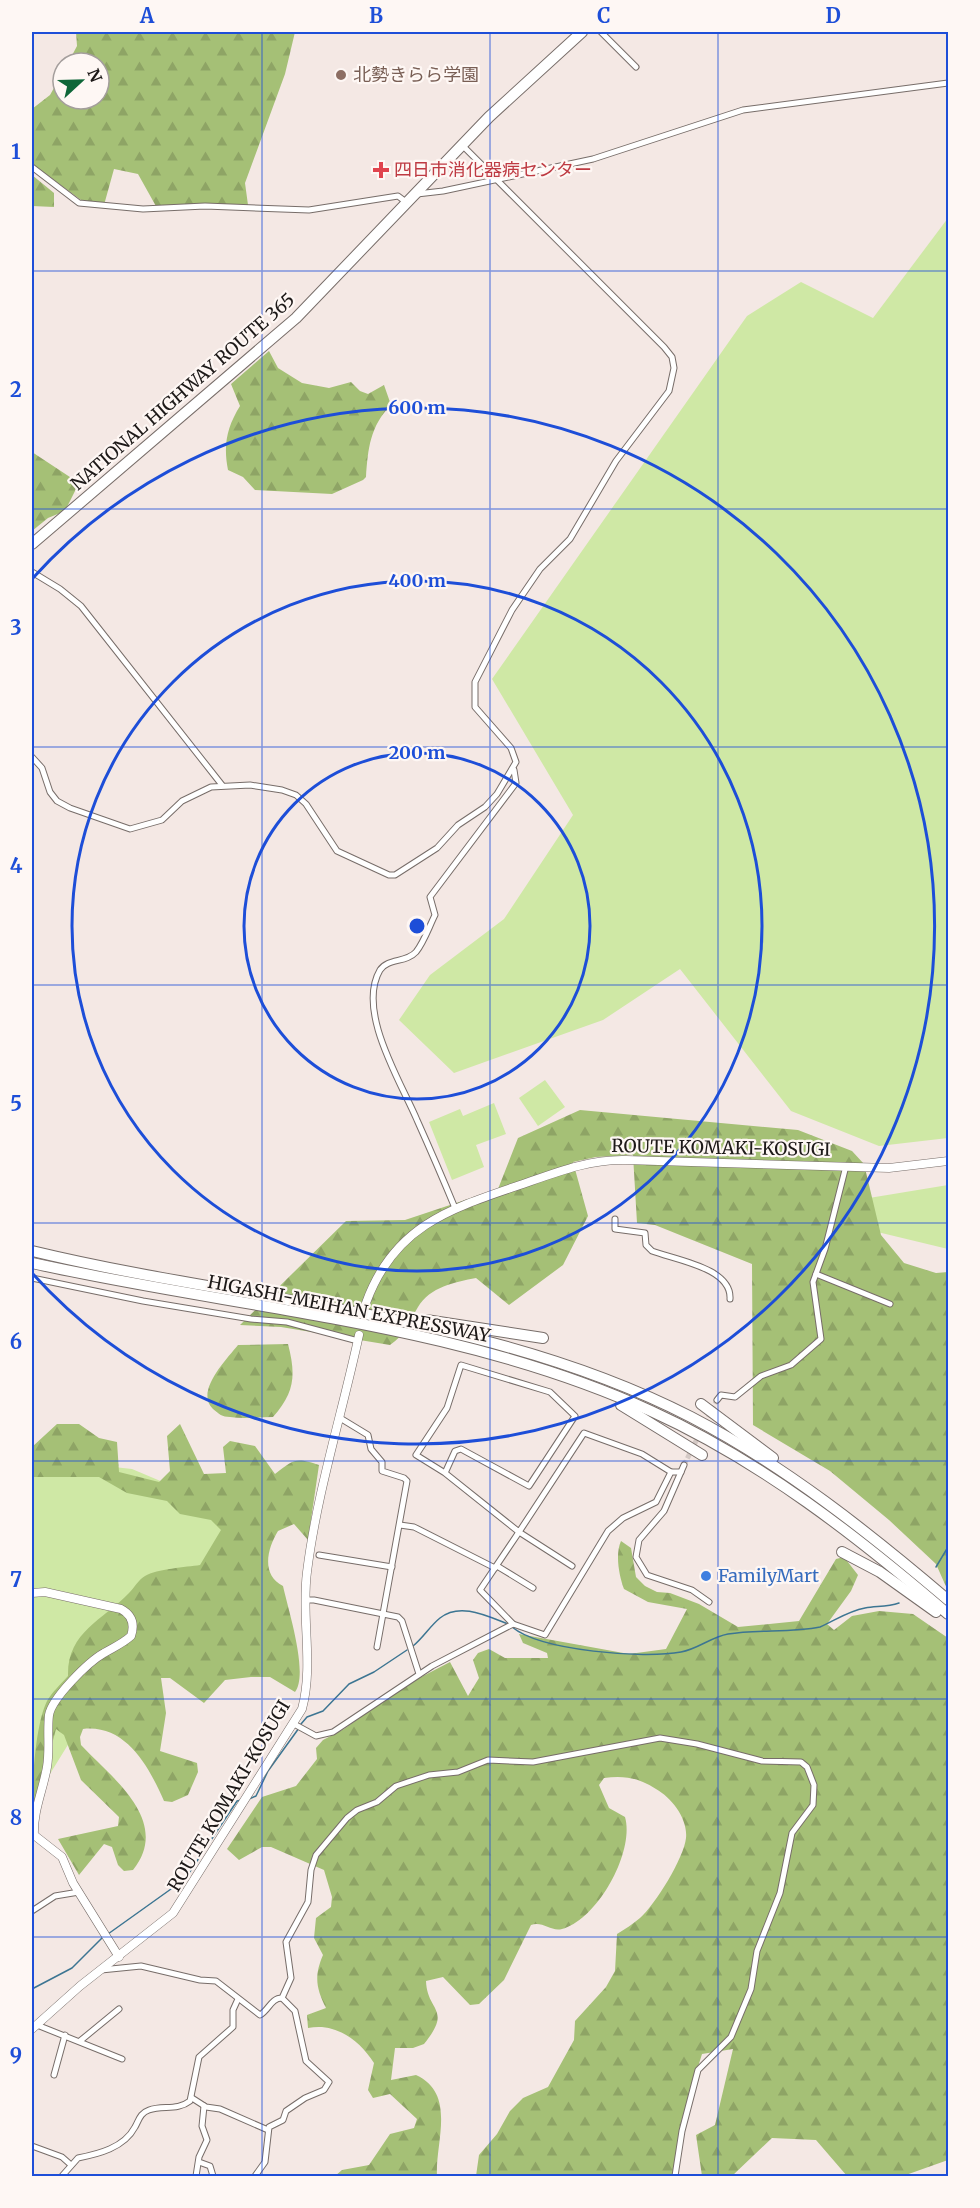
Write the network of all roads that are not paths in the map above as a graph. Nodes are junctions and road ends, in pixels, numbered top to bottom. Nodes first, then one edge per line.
1 (582, 32) edge
2 (601, 32) edge
3 (636, 67) dead end
4 (948, 83) edge
5 (462, 145) junction
6 (32, 167) edge
7 (496, 180) junction
8 (415, 194) junction
9 (406, 202) junction
10 (32, 544) edge
11 (32, 572) edge
12 (32, 757) edge
13 (514, 770) junction
14 (222, 785) junction
15 (948, 1161) edge
16 (846, 1166) junction
17 (455, 1208) junction
18 (615, 1219) dead end
19 (32, 1251) edge
20 (32, 1263) edge
21 (816, 1274) junction
22 (32, 1278) edge
23 (730, 1299) dead end
24 (366, 1303) dead end
25 (890, 1304) dead end
26 (333, 1308) junction
27 (359, 1338) joint
28 (543, 1338) dead end
29 (544, 1370) junction
30 (717, 1400) tunnel mouth
31 (701, 1404) dead end
32 (340, 1418) junction
33 (702, 1455) dead end
34 (671, 1472) junction
35 (445, 1473) junction
36 (851, 1521) junction
37 (400, 1525) junction
38 (519, 1532) junction
39 (842, 1552) dead end
40 (319, 1555) dead end
41 (572, 1566) dead end
42 (392, 1567) junction
43 (496, 1567) junction
44 (533, 1588) dead end
45 (32, 1593) edge
46 (305, 1600) junction
47 (948, 1600) edge
48 (709, 1602) dead end
49 (383, 1613) junction
50 (948, 1614) edge
51 (948, 1621) edge
52 (511, 1625) junction
53 (377, 1647) dead end
54 (419, 1674) junction
55 (295, 1725) junction
56 (79, 1892) junction
57 (32, 1911) edge
58 (119, 1957) junction
59 (101, 1970) junction
60 (282, 1998) junction
61 (238, 1999) junction
62 (119, 2009) dead end
63 (34, 2027) edge
64 (65, 2036) junction
65 (80, 2041) junction
66 (122, 2059) dead end
67 (54, 2075) dead end
68 (192, 2098) junction
69 (204, 2106) junction
70 (267, 2130) junction
71 (32, 2146) edge
72 (199, 2162) junction
73 (71, 2165) junction
74 (62, 2176) edge
75 (196, 2176) edge
76 (213, 2176) edge
77 (255, 2176) edge
78 (675, 2176) edge

1 - 5 highway, NATIONAL HIGHWAY ROUTE 365
2 - 3 street
4 - 7 street
5 - 7 street
5 - 8 highway, NATIONAL HIGHWAY ROUTE 365
6 - 9 street
7 - 8 street
7 - 13 street
8 - 9 highway, NATIONAL HIGHWAY ROUTE 365
9 - 10 highway, NATIONAL HIGHWAY ROUTE 365
11 - 14 street
12 - 14 street
13 - 14 street
13 - 17 street
15 - 16 main road, ROUTE KOMAKI-KOSUGI
16 - 17 main road, ROUTE KOMAKI-KOSUGI
16 - 21 street
17 - 24 main road, ROUTE KOMAKI-KOSUGI
18 - 23 street
19 - 26 highway, HIGASHI-MEIHAN EXPRESSWAY
20 - 29 highway, HIGASHI-MEIHAN EXPRESSWAY
21 - 25 street
21 - 30 street
22 - 27 street
26 - 28 highway
26 - 36 highway, HIGASHI-MEIHAN EXPRESSWAY
27 - 32 main road, ROUTE KOMAKI-KOSUGI
29 - 33 highway
29 - 50 highway, HIGASHI-MEIHAN EXPRESSWAY
31 - 36 highway
32 - 37 street
32 - 46 main road, ROUTE KOMAKI-KOSUGI
34 - 38 street
34 - 48 street
34 - 52 street
35 - 35 street
35 - 38 street
36 - 47 highway, HIGASHI-MEIHAN EXPRESSWAY
37 - 42 street
37 - 43 street
38 - 41 street
38 - 43 street
39 - 51 highway
40 - 42 street
42 - 49 street
43 - 44 street
43 - 52 street
45 - 56 main road
46 - 49 street
46 - 55 main road, ROUTE KOMAKI-KOSUGI
49 - 53 street
49 - 54 street
52 - 54 street
54 - 55 street
55 - 58 main road, ROUTE KOMAKI-KOSUGI
56 - 57 street
56 - 58 main road
58 - 59 main road, ROUTE KOMAKI-KOSUGI
59 - 61 street
59 - 63 main road, ROUTE KOMAKI-KOSUGI
60 - 61 street
60 - 70 street
60 - 78 street
61 - 68 street
62 - 65 street
63 - 64 street
64 - 65 street
64 - 67 street
65 - 66 street
68 - 69 street
68 - 73 street
69 - 70 street
69 - 72 street
70 - 77 street
71 - 73 street
72 - 75 street
72 - 76 street
73 - 74 street

